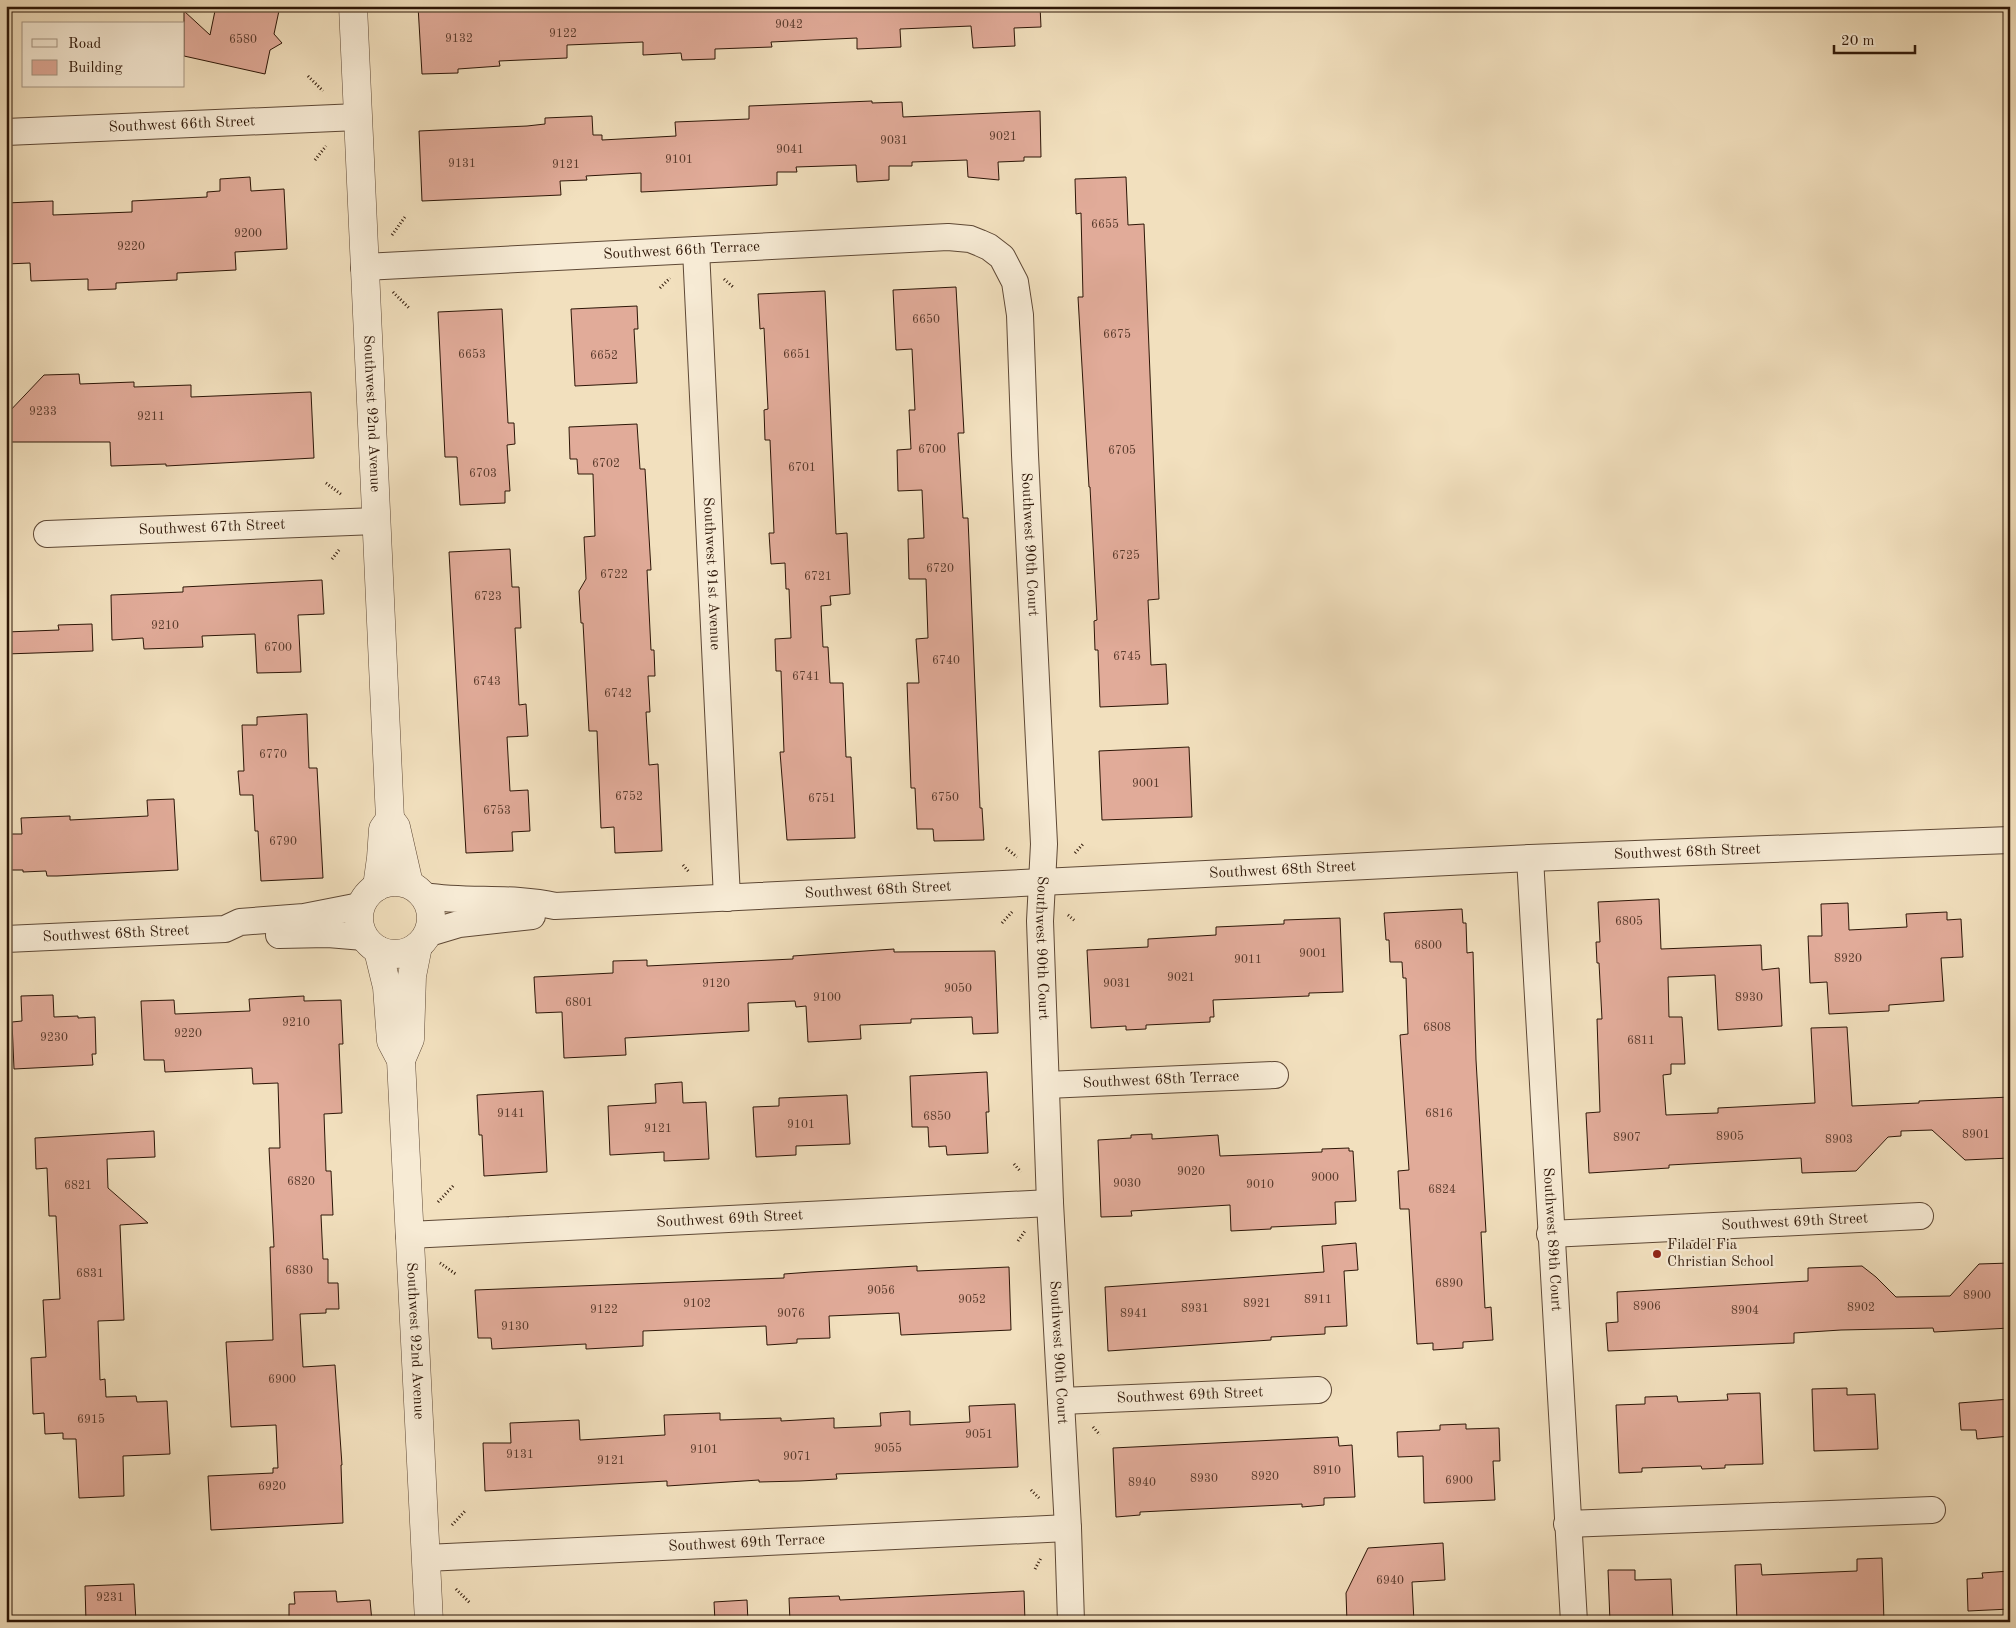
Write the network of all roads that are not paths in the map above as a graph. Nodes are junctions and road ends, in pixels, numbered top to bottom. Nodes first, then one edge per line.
1 (353, 6) edge
2 (358, 117) junction
3 (6, 132) edge
4 (696, 250) junction
5 (996, 251) joint
6 (364, 266) junction
7 (376, 521) junction
8 (47, 534) dead end
9 (390, 820) junction
10 (2010, 840) edge
11 (1530, 858) junction
12 (1044, 882) junction
13 (417, 890) junction
14 (368, 896) junction
15 (727, 898) junction
16 (555, 906) junction
17 (225, 928) junction
18 (6, 939) edge
19 (424, 939) junction
20 (371, 943) junction
21 (401, 1060) junction
22 (1275, 1075) dead end
23 (1046, 1085) junction
24 (1050, 1203) junction
25 (1920, 1216) dead end
26 (1550, 1234) junction
27 (409, 1235) junction
28 (1318, 1390) dead end
29 (1061, 1401) junction
30 (1932, 1510) dead end
31 (1568, 1524) junction
32 (1068, 1528) junction
33 (426, 1558) junction
34 (429, 1622) edge
35 (1071, 1622) edge
36 (1574, 1622) edge

1 - 2 street, Southwest 92nd Avenue
2 - 3 street, Southwest 66th Street
2 - 6 street, Southwest 92nd Avenue
4 - 5 street, Southwest 66th Terrace
4 - 6 street, Southwest 66th Terrace
4 - 15 street, Southwest 91st Avenue
5 - 12 street, Southwest 90th Court
6 - 7 street, Southwest 92nd Avenue
7 - 8 street, Southwest 67th Street
7 - 9 street, Southwest 92nd Avenue
9 - 13 street, Southwest 92nd Avenue
9 - 14 street, Southwest 92nd Avenue
10 - 11 street, Southwest 68th Street
11 - 12 street, Southwest 68th Street
11 - 26 street, Southwest 89th Court
12 - 15 street, Southwest 68th Street
12 - 23 street, Southwest 90th Court
13 - 14 street
13 - 16 street, Southwest 68th Street
13 - 19 street
14 - 17 street, Southwest 68th Street
14 - 20 street
15 - 16 street, Southwest 68th Street
16 - 19 street, Southwest 68th Street
17 - 18 street, Southwest 68th Street
17 - 20 street, Southwest 68th Street
19 - 20 street
19 - 21 street, Southwest 92nd Avenue
20 - 21 street, Southwest 92nd Avenue
21 - 27 street, Southwest 92nd Avenue
22 - 23 street, Southwest 68th Terrace
23 - 24 street, Southwest 90th Court
24 - 27 street, Southwest 69th Street
24 - 29 street, Southwest 90th Court
25 - 26 street, Southwest 69th Street
26 - 31 street, Southwest 89th Court
27 - 33 street, Southwest 92nd Avenue
28 - 29 street, Southwest 69th Street
29 - 32 street, Southwest 90th Court
30 - 31 street
31 - 36 street, Southwest 89th Court
32 - 33 street, Southwest 69th Terrace
32 - 35 street, Southwest 90th Court
33 - 34 street, Southwest 92nd Avenue

